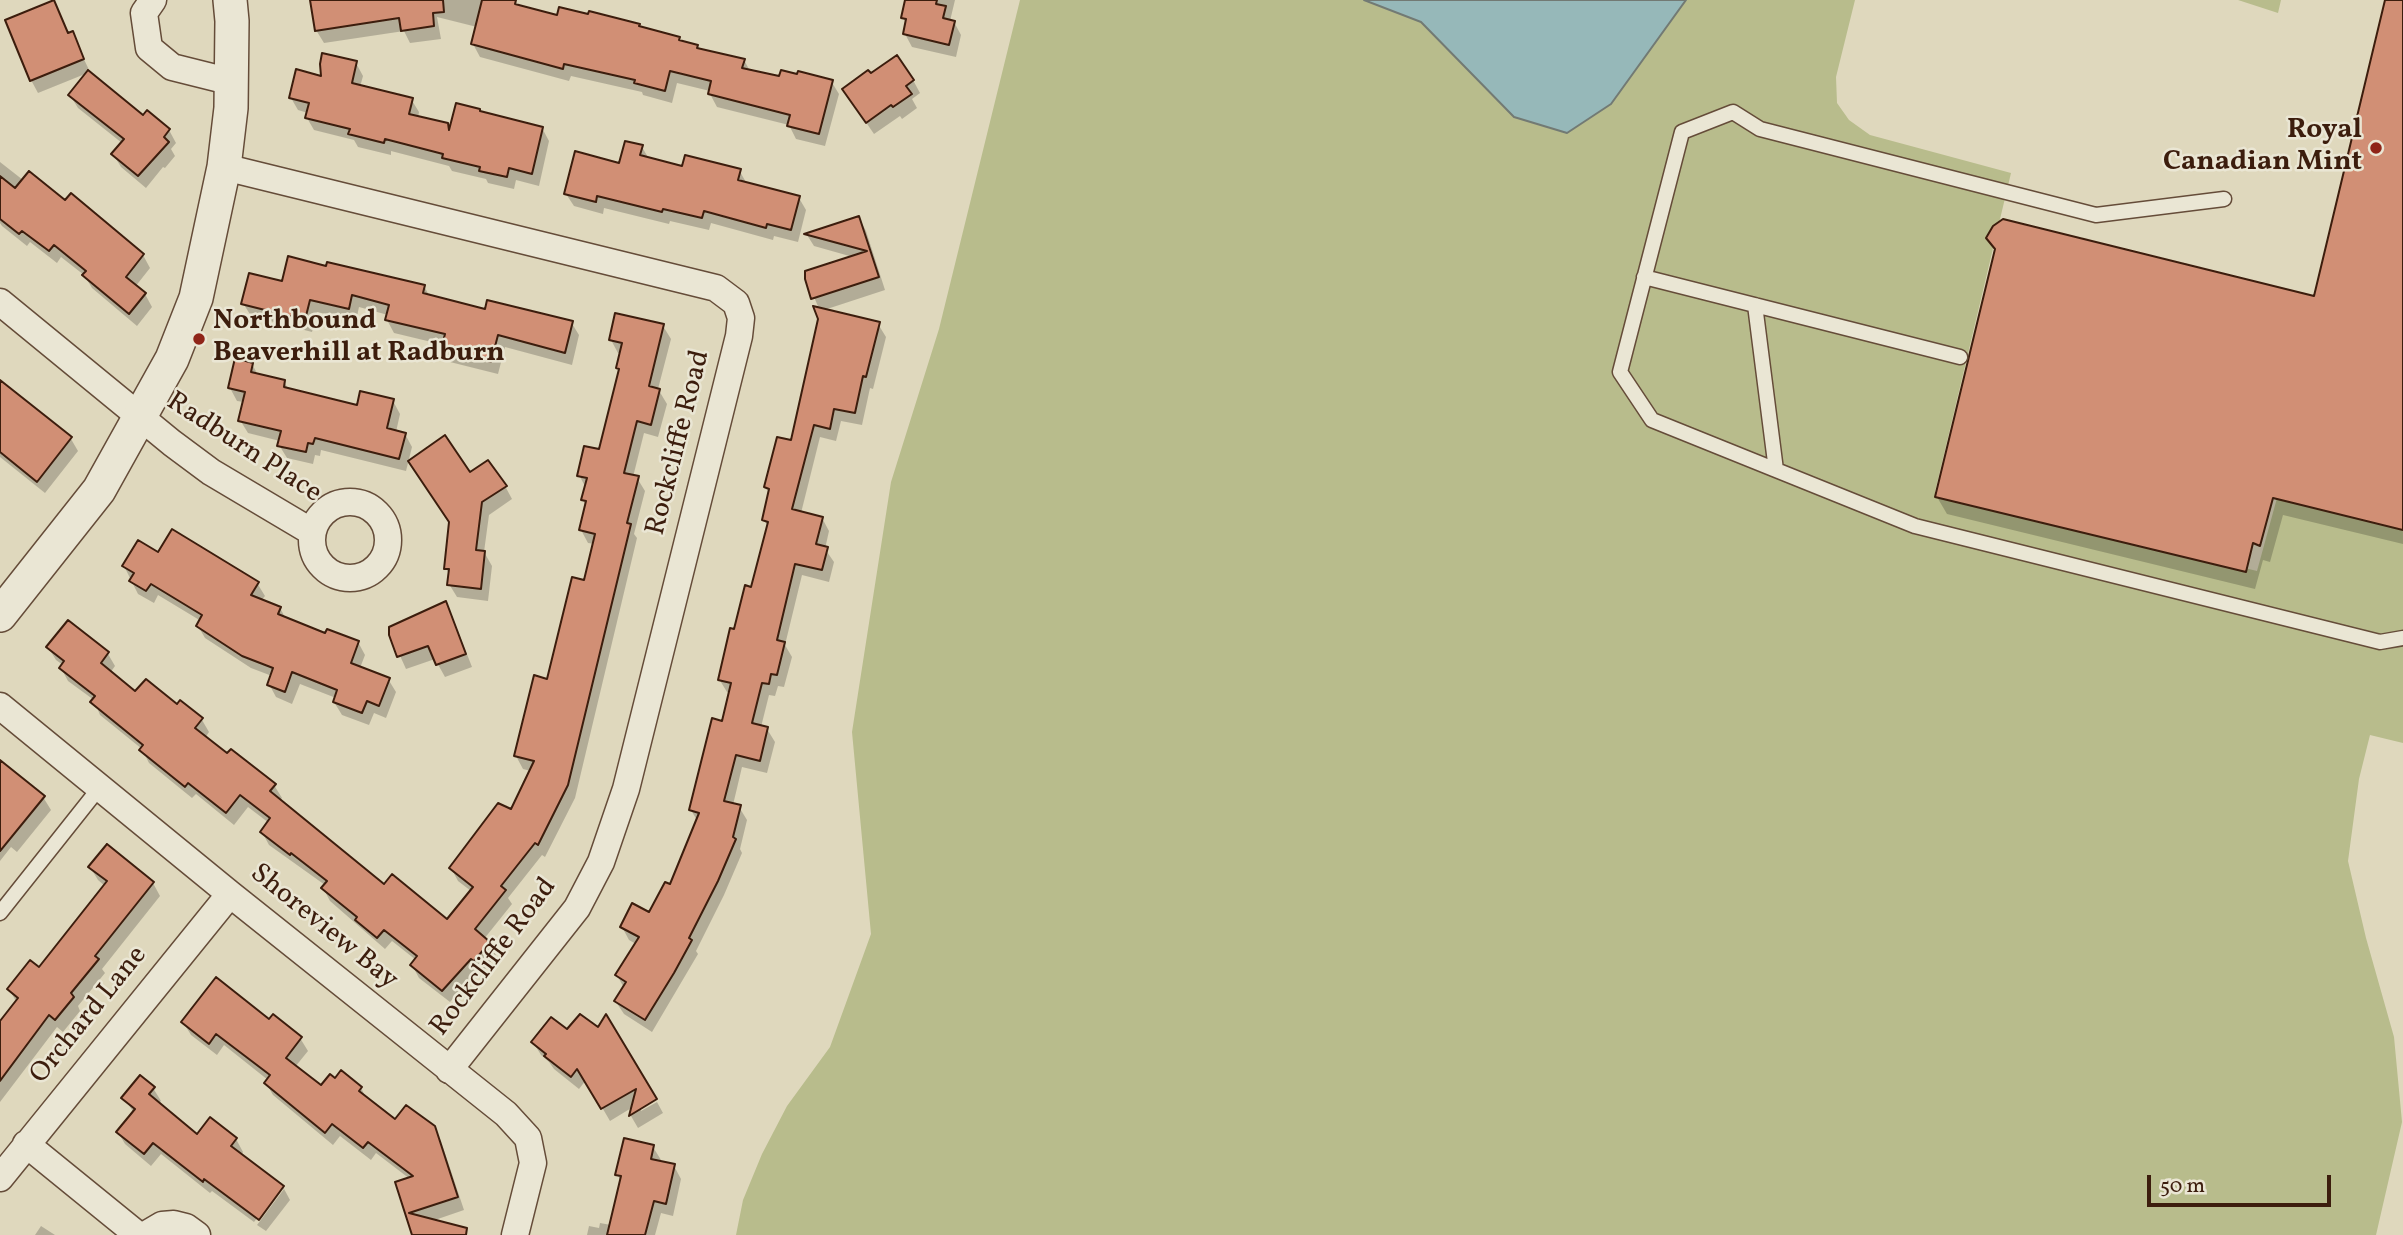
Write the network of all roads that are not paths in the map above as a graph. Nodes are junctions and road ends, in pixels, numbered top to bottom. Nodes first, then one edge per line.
1 (153, 0) edge
2 (230, 0) edge
3 (232, 82) junction
4 (224, 167) junction
5 (2224, 199) dead end
6 (1644, 277) junction
7 (0, 302) edge
8 (1755, 305) junction
9 (1960, 357) dead end
10 (140, 418) junction
11 (1776, 470) junction
12 (312, 532) dead end
13 (0, 614) edge
14 (2403, 638) edge
15 (0, 706) edge
16 (100, 787) junction
17 (230, 894) junction
18 (0, 913) edge
19 (449, 1070) junction
20 (26, 1144) junction
21 (0, 1178) edge
22 (138, 1235) edge
23 (145, 1235) edge
24 (197, 1235) edge
25 (515, 1235) edge

1 - 3 street
2 - 3 street
3 - 4 street
4 - 10 street
4 - 19 street, Rockcliffe Road
5 - 6 lane
6 - 8 lane
6 - 11 lane
7 - 10 street, Radburn Place
8 - 9 lane
8 - 11 lane
10 - 12 street, Radburn Place
10 - 13 street
11 - 14 lane
15 - 16 street, Shoreview Bay
16 - 17 street, Shoreview Bay
16 - 18 lane
17 - 19 street, Shoreview Bay
17 - 20 street, Orchard Lane
19 - 25 street, Shoreview Bay
20 - 21 street, Orchard Lane
20 - 22 street
23 - 24 street

